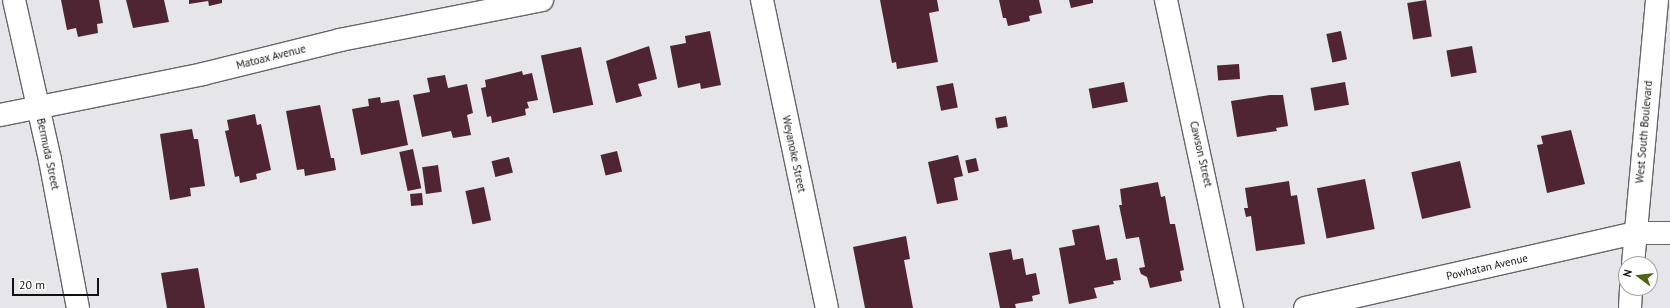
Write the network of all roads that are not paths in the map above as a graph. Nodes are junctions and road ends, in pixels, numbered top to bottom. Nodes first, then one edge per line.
1 (14, 0) edge
2 (542, 0) edge
3 (762, 0) edge
4 (1166, 0) edge
5 (1657, 0) edge
6 (38, 107) junction
7 (0, 115) edge
8 (1636, 233) junction
9 (1670, 233) edge
10 (1634, 256) edge
11 (1631, 296) edge
12 (78, 308) edge
13 (827, 308) edge
14 (1232, 308) edge
15 (1305, 308) edge
16 (1630, 308) edge

1 - 6 street, Bermuda Street
2 - 6 street, Matoax Avenue
3 - 13 street, Weyanoke Street
4 - 14 street, Cawson Street
5 - 8 street, West South Boulevard
6 - 7 street, Matoax Avenue
6 - 12 street, Bermuda Street
8 - 9 street, Powhatan Avenue
8 - 10 street, West South Boulevard
8 - 15 street, Powhatan Avenue
11 - 16 street

